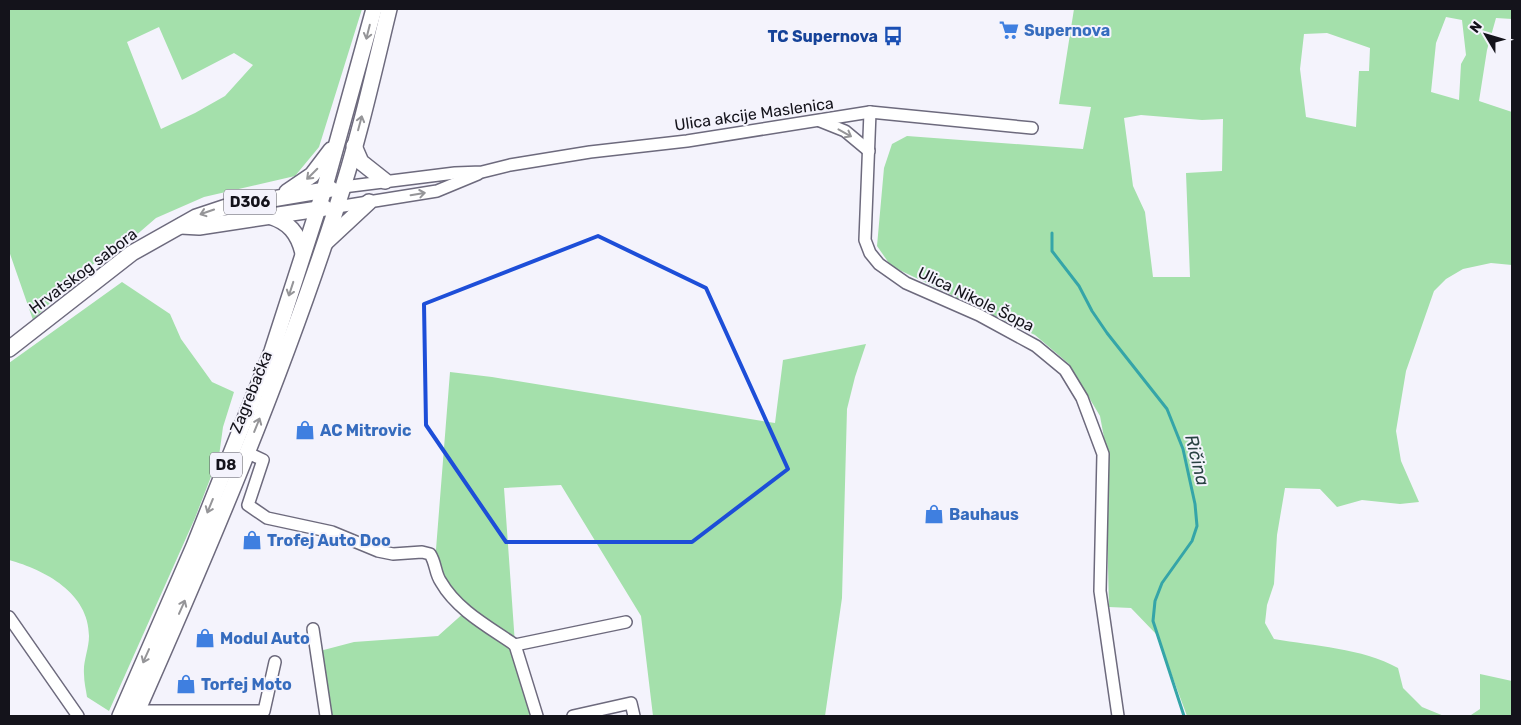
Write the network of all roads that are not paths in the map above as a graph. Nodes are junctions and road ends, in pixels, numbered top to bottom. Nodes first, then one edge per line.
1 (374, 9) edge
2 (389, 9) edge
3 (870, 112) junction
4 (818, 120) junction
5 (1032, 128) dead end
6 (337, 143) junction
7 (354, 146) junction
8 (868, 151) junction
9 (482, 172) junction
10 (385, 181) junction
11 (343, 187) junction
12 (324, 190) junction
13 (278, 196) junction
14 (369, 202) junction
15 (337, 207) junction
16 (317, 209) junction
17 (268, 216) junction
18 (181, 226) junction
19 (323, 245) junction
20 (303, 253) junction
21 (9, 349) edge
22 (246, 452) junction
23 (9, 617) edge
24 (626, 622) dead end
25 (313, 628) dead end
26 (514, 644) junction
27 (275, 662) dead end
28 (136, 713) edge
29 (78, 716) edge
30 (120, 716) edge
31 (326, 716) edge
32 (537, 716) edge
33 (573, 716) edge
34 (634, 716) edge
35 (1118, 716) edge

1 -> 6 main road, D8
7 -> 2 main road, D8
3 - 4 street, Ulica akcije Maslenica
3 - 5 street, Ulica akcije Maslenica
3 - 8 street, Ulica Nikole Šopa
4 -> 8 street
4 - 9 street, Ulica akcije Maslenica
6 - 12 main road, D8
6 -> 13 main road
7 - 10 main road
7 - 11 main road, D8
8 - 35 street, Ulica Nikole Šopa
9 - 10 street, Ulica akcije Maslenica
14 -> 9 street, Ulica akcije Maslenica
10 - 11 street, Ulica akcije Maslenica
11 - 12 main road, Hrvatskog sabora
11 - 15 main road, Zagrebačka / D8
12 - 13 main road, Hrvatskog sabora / D306
12 - 16 main road, Zagrebačka / D8
13 -> 18 main road, Hrvatskog sabora / D306
14 - 15 street, Ulica akcije Maslenica
14 - 19 main road
15 - 16 main road
15 - 19 main road, Zagrebačka / D8
16 - 17 main road, D306
16 - 20 main road, Zagrebačka / D8
17 - 18 main road, D306
17 - 20 main road
18 - 21 main road, Hrvatskog sabora / D306
22 -> 19 main road, Zagrebačka / D8
20 -> 30 main road, Zagrebačka / D8
22 - 26 street
28 -> 22 main road, Zagrebačka / D8
23 - 29 street
24 - 26 street
25 - 31 street
26 - 32 street
27 - 28 street
33 - 34 street

